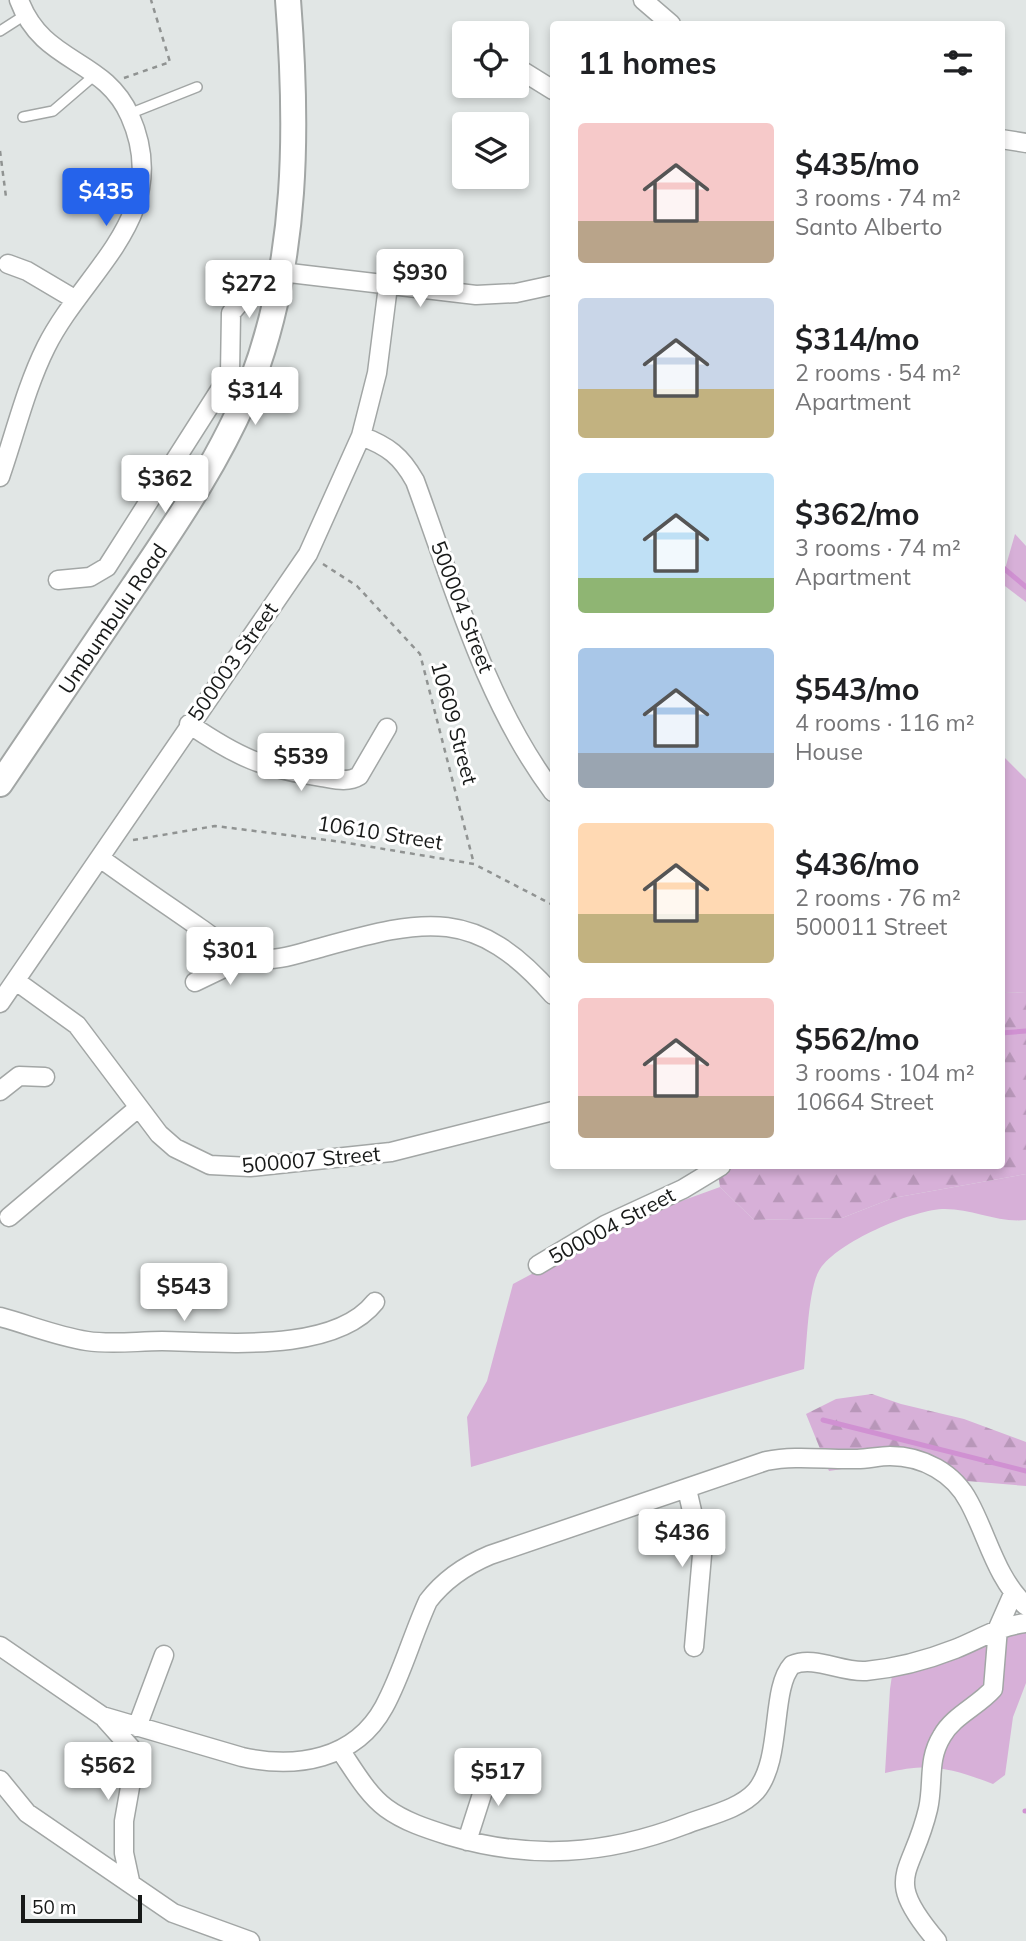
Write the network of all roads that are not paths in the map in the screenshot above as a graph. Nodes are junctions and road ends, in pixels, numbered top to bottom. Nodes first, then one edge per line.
1 (288, 0) edge
2 (642, 0) edge
3 (22, 8) edge
4 (667, 21) edge
5 (0, 31) edge
6 (529, 75) edge
7 (102, 79) junction
8 (197, 87) dead end
9 (550, 88) edge
10 (129, 114) junction
11 (23, 117) dead end
12 (1005, 140) edge
13 (1026, 143) edge
14 (8, 264) dead end
15 (281, 272) junction
16 (388, 286) junction
17 (550, 286) edge
18 (76, 300) junction
19 (241, 378) junction
20 (361, 436) junction
21 (0, 477) edge
22 (58, 580) dead end
23 (189, 724) junction
24 (387, 728) dead end
25 (0, 784) edge
26 (550, 788) edge
27 (104, 851) junction
28 (238, 953) junction
29 (16, 981) junction
30 (195, 982) dead end
31 (550, 992) edge
32 (0, 1003) edge
33 (45, 1077) dead end
34 (0, 1091) edge
35 (138, 1108) junction
36 (550, 1112) edge
37 (716, 1169) edge
38 (9, 1217) dead end
39 (538, 1265) dead end
40 (375, 1302) dead end
41 (0, 1317) edge
42 (687, 1489) junction
43 (1020, 1600) edge
44 (1026, 1623) edge
45 (999, 1628) junction
46 (0, 1646) edge
47 (694, 1647) dead end
48 (164, 1655) dead end
49 (102, 1716) junction
50 (137, 1727) junction
51 (340, 1750) junction
52 (492, 1763) dead end
53 (0, 1780) edge
54 (467, 1841) junction
55 (130, 1881) junction
56 (250, 1941) edge
57 (937, 1941) edge

1 - 15 main road, Umbumbulu Road
2 - 4 street
3 - 5 lane
3 - 7 street
6 - 9 street
7 - 10 street
7 - 11 lane
8 - 10 lane
10 - 18 street
12 - 13 street
14 - 18 street
15 - 16 street
15 - 19 main road, Umbumbulu Road
15 - 19 street
16 - 17 street
16 - 20 street, 500003 Street
18 - 21 street
19 - 22 street
19 - 25 main road, Umbumbulu Road
20 - 23 street, 500003 Street
20 - 26 street, 500004 Street
23 - 24 street
23 - 27 street, 500003 Street
27 - 28 street
27 - 29 street, 500003 Street
28 - 30 street
28 - 31 street
29 - 32 street, 500003 Street
29 - 35 street, 500007 Street
33 - 34 street
35 - 36 street, 500007 Street
35 - 38 street
37 - 39 street, 500004 Street
40 - 41 street
42 - 43 street
42 - 47 street
42 - 51 street
43 - 45 street
44 - 45 street
45 - 54 street
45 - 57 street
46 - 49 street
48 - 50 street
49 - 50 street
49 - 55 street
50 - 51 street
51 - 54 street
52 - 54 street
53 - 55 street
55 - 56 street

